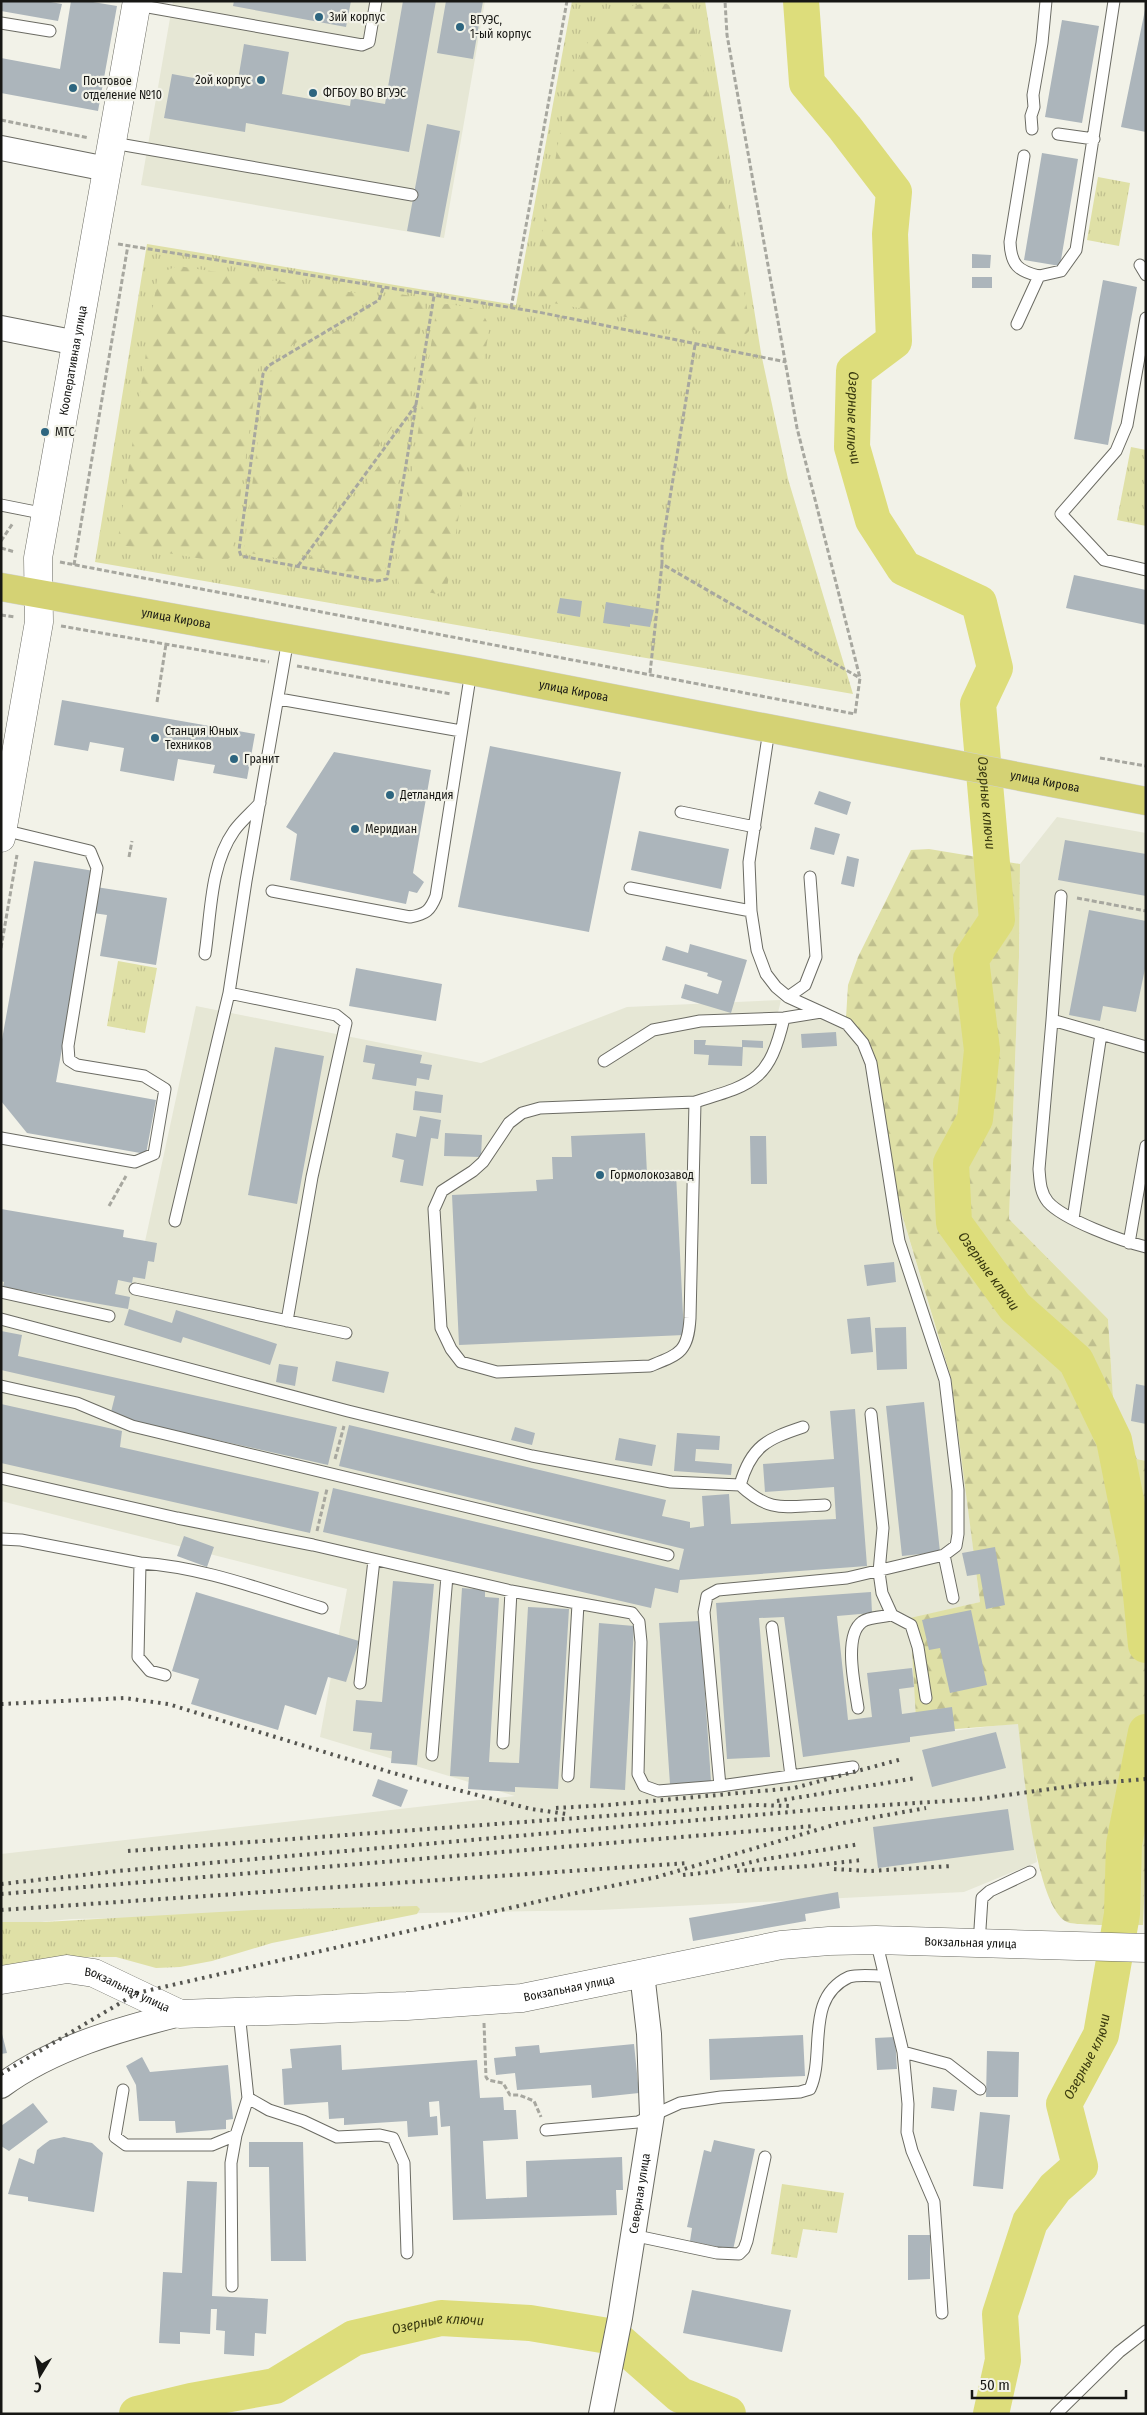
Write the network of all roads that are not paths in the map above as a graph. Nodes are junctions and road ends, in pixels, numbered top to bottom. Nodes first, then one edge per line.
1 (376, 1) edge
2 (1046, 1) edge
3 (1114, 1) edge
4 (137, 3) edge
5 (1, 23) edge
6 (50, 31) dead end
7 (1032, 129) dead end
8 (1058, 134) dead end
9 (1094, 138) junction
10 (1, 148) edge
11 (105, 150) junction
12 (1024, 156) dead end
13 (412, 195) dead end
14 (1039, 276) junction
15 (1146, 318) edge
16 (1017, 324) dead end
17 (1, 328) edge
18 (77, 343) junction
19 (1, 505) edge
20 (33, 511) junction
21 (1146, 570) edge
22 (1, 587) edge
23 (37, 594) junction
24 (286, 652) junction
25 (471, 671) junction
26 (279, 700) junction
27 (769, 730) junction
28 (461, 731) junction
29 (9, 747) edge
30 (1146, 801) edge
31 (260, 804) junction
32 (681, 812) dead end
33 (755, 827) junction
34 (2, 834) edge
35 (810, 877) dead end
36 (630, 888) dead end
37 (272, 891) dead end
38 (1061, 896) road end
39 (751, 911) junction
40 (205, 954) dead end
41 (229, 993) junction
42 (788, 997) junction
43 (821, 1012) junction
44 (784, 1018) junction
45 (1052, 1020) junction
46 (1101, 1034) junction
47 (1146, 1047) edge
48 (604, 1061) dead end
49 (695, 1102) junction
50 (1, 1138) edge
51 (1146, 1146) edge
52 (1073, 1219) junction
53 (175, 1221) dead end
54 (1129, 1243) junction
55 (1146, 1248) edge
56 (136, 1290) dead end
57 (1, 1292) edge
58 (109, 1316) dead end
59 (1, 1319) edge
60 (287, 1321) junction
61 (346, 1333) dead end
62 (1, 1386) edge
63 (871, 1414) dead end
64 (803, 1427) dead end
65 (1, 1478) edge
66 (740, 1485) junction
67 (825, 1504) dead end
68 (1, 1539) edge
69 (668, 1555) dead end
70 (944, 1555) junction
71 (374, 1560) junction
72 (140, 1563) junction
73 (879, 1572) junction
74 (447, 1576) junction
75 (511, 1591) junction
76 (953, 1598) dead end
77 (578, 1604) junction
78 (322, 1608) dead end
79 (892, 1615) junction
80 (772, 1627) dead end
81 (164, 1675) dead end
82 (360, 1683) dead end
83 (926, 1698) dead end
84 (858, 1708) dead end
85 (503, 1743) dead end
86 (432, 1755) dead end
87 (853, 1767) dead end
88 (568, 1776) dead end
89 (791, 1776) junction
90 (720, 1786) junction
91 (1030, 1872) dead end
92 (876, 1940) junction
93 (979, 1944) junction
94 (1146, 1948) edge
95 (642, 1973) junction
96 (884, 1976) junction
97 (1, 1980) edge
98 (239, 2012) junction
99 (180, 2014) junction
100 (903, 2052) junction
101 (1, 2086) edge
102 (980, 2089) dead end
103 (123, 2090) dead end
104 (248, 2098) junction
105 (652, 2115) junction
106 (546, 2130) road end
107 (236, 2135) junction
108 (765, 2157) dead end
109 (632, 2234) junction
110 (407, 2253) dead end
111 (232, 2286) dead end
112 (942, 2314) dead end
113 (1146, 2332) edge
114 (599, 2412) edge
115 (1056, 2414) edge

1 - 4 lane
2 - 7 lane
3 - 9 lane
4 - 11 main road, Кооперативная улица
5 - 6 lane
8 - 9 lane
9 - 14 lane
10 - 11 street
11 - 13 lane
11 - 18 main road, Кооперативная улица
12 - 14 lane
14 - 16 lane
15 - 21 lane
17 - 18 street
18 - 20 main road, Кооперативная улица
19 - 20 lane
20 - 23 main road, Кооперативная улица
22 - 23 main road, улица Кирова
23 - 24 main road, улица Кирова
23 - 29 main road, Кооперативная улица
24 - 25 main road, улица Кирова
24 - 26 lane
25 - 27 main road, улица Кирова
25 - 28 lane
26 - 28 lane
26 - 31 lane
27 - 30 main road, улица Кирова
27 - 33 lane
28 - 37 lane
29 - 34 main road, Кооперативная улица
31 - 40 lane
31 - 41 lane
32 - 33 lane
33 - 39 lane
34 - 50 lane
35 - 42 lane
36 - 39 lane
38 - 45 lane
39 - 42 lane
41 - 53 lane
41 - 60 lane
42 - 43 lane
43 - 44 lane
43 - 70 lane
44 - 48 lane
44 - 49 lane
45 - 46 lane
45 - 52 lane
46 - 47 lane
46 - 52 lane
49 - 49 lane
51 - 54 lane
52 - 54 lane
54 - 55 lane
56 - 60 lane
57 - 58 lane
59 - 66 lane
60 - 61 lane
62 - 69 lane
63 - 73 lane
64 - 66 lane
65 - 71 lane
66 - 67 lane
68 - 72 lane
70 - 73 lane
70 - 76 lane
71 - 74 lane
71 - 82 lane
72 - 78 lane
72 - 81 lane
73 - 79 lane
73 - 90 lane
74 - 75 lane
74 - 86 lane
75 - 77 lane
75 - 85 lane
77 - 88 lane
77 - 90 lane
79 - 83 lane
79 - 84 lane
80 - 89 lane
87 - 89 lane
89 - 90 lane
91 - 93 lane
92 - 93 main road, Вокзальная улица
92 - 95 main road, Вокзальная улица
92 - 96 lane
93 - 94 main road, Вокзальная улица
95 - 98 main road, Вокзальная улица
95 - 105 street, Северная улица
96 - 100 lane
96 - 105 lane
97 - 99 main road, Вокзальная улица
98 - 99 main road, Вокзальная улица
98 - 104 lane
99 - 101 street
100 - 102 lane
100 - 112 lane
103 - 107 lane
104 - 107 lane
104 - 110 lane
105 - 106 lane
105 - 109 street, Северная улица
107 - 111 lane
108 - 109 lane
109 - 114 street, Северная улица
113 - 115 lane

